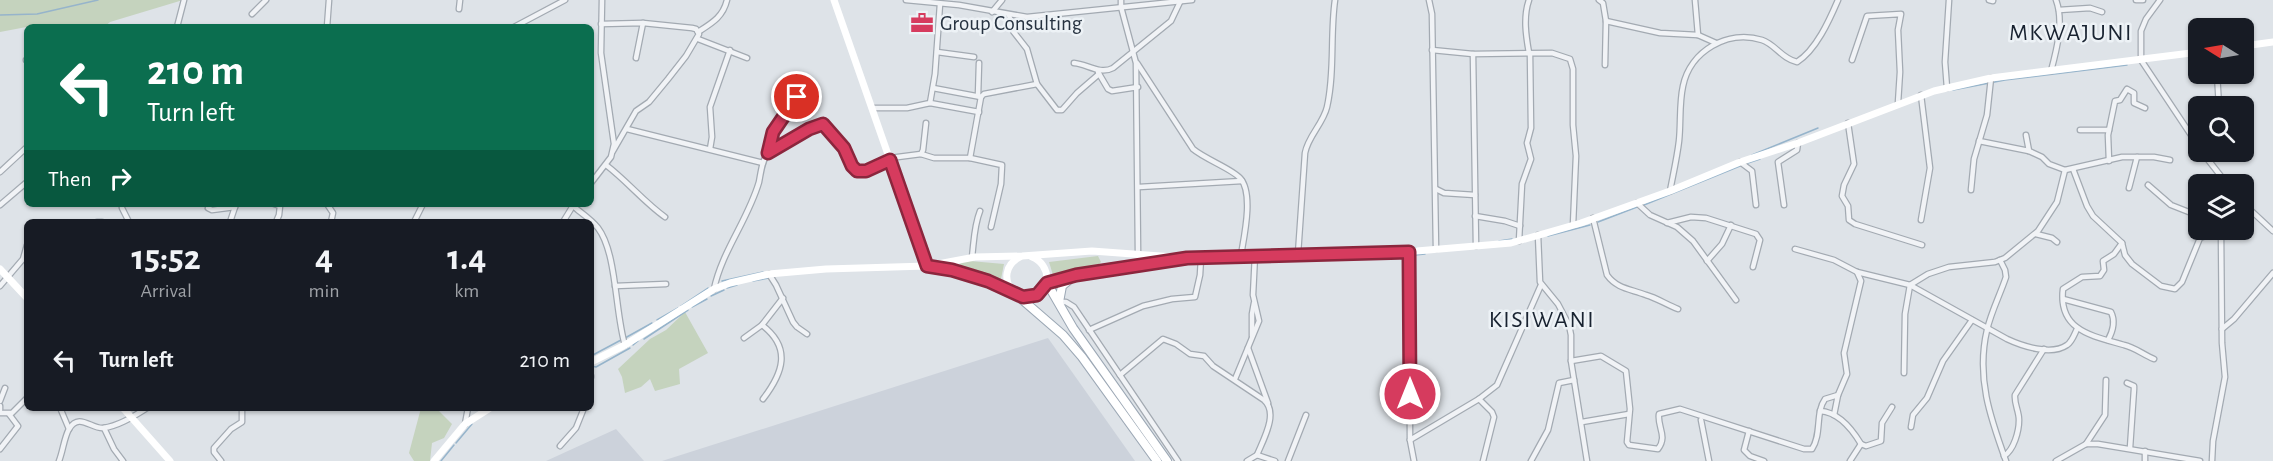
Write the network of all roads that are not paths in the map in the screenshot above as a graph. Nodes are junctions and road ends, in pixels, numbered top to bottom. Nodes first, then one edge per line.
1 (184, 0) edge
2 (266, 0) edge
3 (329, 0) edge
4 (460, 0) edge
5 (565, 0) edge
6 (602, 0) edge
7 (727, 0) edge
8 (834, 0) edge
9 (906, 0) edge
10 (1002, 0) edge
11 (1121, 0) edge
12 (1192, 0) edge
13 (1335, 0) edge
14 (1429, 0) edge
15 (1437, 0) edge
16 (1529, 0) edge
17 (1599, 0) edge
18 (1695, 0) edge
19 (1838, 0) edge
20 (1949, 0) edge
21 (2056, 0) edge
22 (2136, 0) edge
23 (2143, 0) edge
24 (2160, 0) edge
25 (926, 1) edge
26 (1180, 2) edge
27 (940, 4) junction
28 (1121, 7) junction
29 (459, 9) dead end
30 (2060, 10) junction
31 (992, 12) junction
32 (2102, 12) dead end
33 (252, 14) dead end
34 (1009, 15) junction
35 (1606, 21) junction
36 (643, 23) junction
37 (178, 24) edge
38 (327, 24) edge
39 (520, 24) edge
40 (601, 24) junction
41 (698, 32) junction
42 (1698, 35) junction
43 (698, 39) junction
44 (2273, 42) edge
45 (1716, 43) junction
46 (2254, 45) edge
47 (730, 50) junction
48 (1432, 50) junction
49 (937, 52) junction
50 (1133, 52) junction
51 (1530, 53) junction
52 (1473, 54) junction
53 (2188, 54) edge
54 (974, 57) dead end
55 (636, 58) dead end
56 (747, 58) dead end
57 (1852, 60) dead end
58 (2141, 60) junction
59 (979, 63) dead end
60 (1074, 63) dead end
61 (1136, 63) junction
62 (1605, 65) dead end
63 (2051, 71) junction
64 (1098, 72) junction
65 (1991, 78) junction
66 (1037, 84) junction
67 (1138, 87) junction
68 (933, 88) junction
69 (1947, 88) junction
70 (1921, 95) junction
71 (980, 96) junction
72 (797, 97) dead end
73 (930, 103) junction
74 (1898, 103) junction
75 (873, 108) junction
76 (2145, 108) dead end
77 (979, 112) junction
78 (926, 123) dead end
79 (1848, 123) junction
80 (627, 129) junction
81 (2080, 130) dead end
82 (2109, 130) junction
83 (2188, 130) edge
84 (2026, 135) dead end
85 (1979, 141) junction
86 (1798, 143) junction
87 (710, 149) junction
88 (24, 150) edge
89 (613, 151) junction
90 (2029, 151) junction
91 (768, 153) junction
92 (921, 154) junction
93 (2137, 157) junction
94 (970, 158) junction
95 (890, 159) junction
96 (2109, 160) junction
97 (2170, 160) dead end
98 (1740, 162) junction
99 (2210, 162) edge
100 (763, 164) junction
101 (606, 165) junction
102 (2073, 168) junction
103 (2065, 170) junction
104 (0, 172) edge
105 (2219, 174) edge
106 (594, 179) edge
107 (1242, 181) junction
108 (24, 185) edge
109 (2148, 185) dead end
110 (1139, 187) junction
111 (2129, 188) dead end
112 (1436, 189) junction
113 (1971, 190) dead end
114 (1670, 191) junction
115 (1475, 195) junction
116 (1637, 203) junction
117 (0, 205) edge
118 (1756, 205) dead end
119 (1784, 205) dead end
120 (230, 207) edge
121 (576, 207) edge
122 (122, 208) dead end
123 (208, 208) dead end
124 (980, 211) dead end
125 (2188, 212) edge
126 (2254, 215) edge
127 (1475, 216) junction
128 (665, 217) dead end
129 (1593, 218) junction
130 (128, 219) edge
131 (590, 219) edge
132 (1921, 220) dead end
133 (594, 223) edge
134 (1667, 223) junction
135 (1573, 225) junction
136 (1731, 225) junction
137 (1520, 226) junction
138 (992, 227) dead end
139 (2273, 231) edge
140 (2036, 234) junction
141 (1538, 235) junction
142 (2199, 240) edge
143 (2222, 240) edge
144 (1519, 241) junction
145 (2057, 242) dead end
146 (2122, 243) junction
147 (1922, 245) dead end
148 (1476, 246) junction
149 (1436, 249) junction
150 (1795, 249) dead end
151 (1409, 252) junction
152 (1138, 253) junction
153 (1298, 254) junction
154 (1241, 255) junction
155 (1255, 255) junction
156 (24, 256) edge
157 (1026, 256) junction
158 (972, 257) junction
159 (1187, 258) junction
160 (1201, 258) junction
161 (2000, 260) junction
162 (1707, 261) junction
163 (927, 266) junction
164 (1753, 267) dead end
165 (0, 268) edge
166 (1857, 272) junction
167 (2273, 273) edge
168 (769, 274) junction
169 (1076, 275) junction
170 (8, 278) junction
171 (1047, 283) junction
172 (666, 284) dead end
173 (1541, 285) junction
174 (1910, 285) junction
175 (0, 286) edge
176 (615, 286) junction
177 (714, 289) junction
178 (1016, 294) junction
179 (24, 295) edge
180 (783, 298) junction
181 (2063, 299) junction
182 (1736, 300) dead end
183 (1059, 302) junction
184 (1678, 309) dead end
185 (1064, 315) junction
186 (1972, 320) junction
187 (762, 326) junction
188 (2222, 328) junction
189 (1987, 329) junction
190 (2077, 329) junction
191 (1089, 330) junction
192 (807, 334) dead end
193 (744, 338) dead end
194 (2108, 340) junction
195 (625, 345) junction
196 (1248, 348) junction
197 (2044, 349) junction
198 (2154, 359) dead end
199 (594, 360) edge
200 (1570, 361) junction
201 (1904, 373) dead end
202 (1120, 375) junction
203 (1235, 379) junction
204 (1574, 380) junction
205 (2106, 380) dead end
206 (2127, 383) dead end
207 (5, 388) dead end
208 (1838, 396) junction
209 (763, 399) dead end
210 (1479, 399) junction
211 (0, 401) edge
212 (24, 401) edge
213 (1268, 403) junction
214 (1892, 407) dead end
215 (0, 409) edge
216 (60, 411) edge
217 (125, 411) edge
218 (142, 411) edge
219 (242, 411) edge
220 (467, 411) edge
221 (485, 411) edge
222 (583, 411) edge
223 (1820, 411) junction
224 (9, 414) junction
225 (1629, 414) junction
226 (1306, 415) dead end
227 (1834, 415) junction
228 (131, 418) junction
229 (1701, 420) dead end
230 (1582, 422) junction
231 (465, 424) junction
232 (1911, 427) dead end
233 (104, 428) junction
234 (69, 429) junction
235 (1749, 431) junction
236 (1410, 440) junction
237 (1861, 444) junction
238 (2086, 444) junction
239 (560, 446) dead end
240 (2130, 448) junction
241 (0, 449) edge
242 (2145, 451) junction
243 (1257, 455) junction
244 (2004, 459) edge
245 (59, 461) edge
246 (123, 461) edge
247 (170, 461) edge
248 (221, 461) edge
249 (434, 461) edge
250 (1156, 461) edge
251 (1167, 461) edge
252 (1178, 461) edge
253 (1247, 461) edge
254 (1275, 461) edge
255 (1288, 461) edge
256 (1414, 461) edge
257 (1483, 461) edge
258 (1531, 461) edge
259 (1587, 461) edge
260 (1709, 461) edge
261 (1764, 461) edge
262 (1850, 461) edge
263 (2056, 461) edge
264 (2145, 461) edge
265 (2200, 461) edge
266 (2212, 461) edge

1 - 37 street
2 - 33 street
3 - 38 street
4 - 29 street
5 - 39 street
6 - 40 street
7 - 41 street
8 - 75 main road
9 - 25 street
10 - 31 street
11 - 28 street
12 - 26 street
13 - 153 street
14 - 15 street
14 - 48 street
16 - 51 street
17 - 35 street
18 - 42 street
19 - 45 street
20 - 69 street
21 - 30 street
22 - 23 street
24 - 58 street
25 - 27 street
26 - 28 street
26 - 50 street
27 - 31 street
27 - 49 street
28 - 34 street
28 - 50 street
30 - 32 street
30 - 63 street
31 - 34 street
34 - 66 street
35 - 42 street
35 - 62 street
36 - 40 street
36 - 41 street
36 - 55 street
40 - 89 street
41 - 43 street
42 - 45 street
43 - 47 street
43 - 80 street
44 - 46 main road
45 - 114 street
47 - 56 street
47 - 87 street
48 - 52 street
48 - 112 street
49 - 54 street
49 - 68 street
50 - 61 street
50 - 64 street
51 - 52 street
51 - 135 street
51 - 137 street
52 - 115 street
53 - 58 main road
57 - 74 street
58 - 63 main road
58 - 83 street
59 - 71 street
60 - 64 street
61 - 67 street
61 - 107 street
63 - 65 main road
64 - 66 street
64 - 67 street
65 - 69 main road
65 - 85 street
66 - 71 street
67 - 110 street
68 - 71 street
68 - 73 street
69 - 70 main road
70 - 74 main road
70 - 132 street
71 - 77 street
72 - 91 street
73 - 75 street
73 - 77 street
74 - 79 main road
75 - 95 main road
76 - 82 street
77 - 94 street
78 - 92 street
79 - 86 main road
79 - 147 street
80 - 87 street
80 - 89 street
81 - 82 street
82 - 96 street
84 - 90 street
85 - 90 street
85 - 113 street
86 - 98 main road
86 - 119 street
87 - 100 street
88 - 104 street
89 - 101 street
90 - 103 street
91 - 95 street
91 - 100 street
92 - 94 street
92 - 95 street
93 - 96 street
93 - 97 street
93 - 111 street
94 - 138 street
95 - 163 main road
96 - 102 street
98 - 114 main road
98 - 118 street
99 - 105 street
100 - 177 street
101 - 106 street
101 - 128 street
102 - 103 street
102 - 146 street
103 - 140 street
107 - 110 street
107 - 154 street
108 - 117 street
109 - 125 street
110 - 152 street
112 - 115 street
112 - 149 street
114 - 116 main road
115 - 127 street
116 - 129 main road
116 - 134 street
120 - 123 street
121 - 131 street
122 - 130 street
124 - 158 street
126 - 139 street
127 - 137 street
127 - 148 street
129 - 135 main road
129 - 184 street
133 - 176 street
134 - 136 street
134 - 162 street
135 - 141 main road
136 - 162 street
136 - 164 street
137 - 144 street
140 - 145 street
140 - 161 street
141 - 144 main road
141 - 173 street
142 - 146 street
143 - 188 street
144 - 148 main road
146 - 181 street
148 - 149 main road
149 - 151 main road
150 - 166 street
151 - 153 main road
151 - 236 street
152 - 157 main road
152 - 159 main road
153 - 155 main road
154 - 155 main road
154 - 160 main road
155 - 196 street
156 - 170 street
157 - 158 main road
157 - 171 main road
157 - 178 main road
158 - 163 main road
159 - 160 main road
159 - 169 main road
160 - 191 street
161 - 174 street
161 - 189 street
162 - 182 street
163 - 168 main road
163 - 178 main road
165 - 170 main road
166 - 174 street
166 - 208 street
167 - 188 street
168 - 177 main road
168 - 180 street
169 - 171 main road
169 - 183 main road
170 - 175 street
170 - 179 main road
171 - 178 main road
171 - 185 main road
172 - 176 street
173 - 200 street
173 - 210 street
174 - 186 street
174 - 201 street
176 - 195 street
177 - 195 main road
178 - 250 main road
180 - 187 street
180 - 192 street
181 - 190 street
181 - 194 street
183 - 185 main road
183 - 191 street
185 - 251 main road
186 - 189 street
186 - 232 street
187 - 193 street
187 - 209 street
188 - 266 street
189 - 197 street
189 - 244 street
190 - 194 street
190 - 197 street
191 - 202 street
194 - 198 street
195 - 199 main road
196 - 203 street
196 - 213 street
197 - 244 street
200 - 204 street
200 - 225 street
202 - 203 street
202 - 252 street
203 - 213 street
204 - 230 street
204 - 258 street
205 - 238 street
206 - 240 street
207 - 211 street
208 - 223 street
208 - 227 street
210 - 236 street
210 - 257 street
212 - 224 street
213 - 243 street
214 - 237 street
215 - 224 street
216 - 234 street
217 - 228 main road
218 - 228 street
219 - 248 street
220 - 231 street
221 - 231 main road
222 - 239 street
223 - 227 street
223 - 235 street
224 - 241 street
225 - 230 street
225 - 235 street
226 - 255 street
227 - 237 street
228 - 233 street
228 - 247 main road
229 - 260 street
230 - 259 street
231 - 249 main road
233 - 234 street
233 - 246 street
234 - 245 street
235 - 261 street
236 - 256 street
237 - 262 street
238 - 240 street
238 - 263 street
240 - 242 street
242 - 264 street
242 - 265 street
243 - 253 street
243 - 254 street

